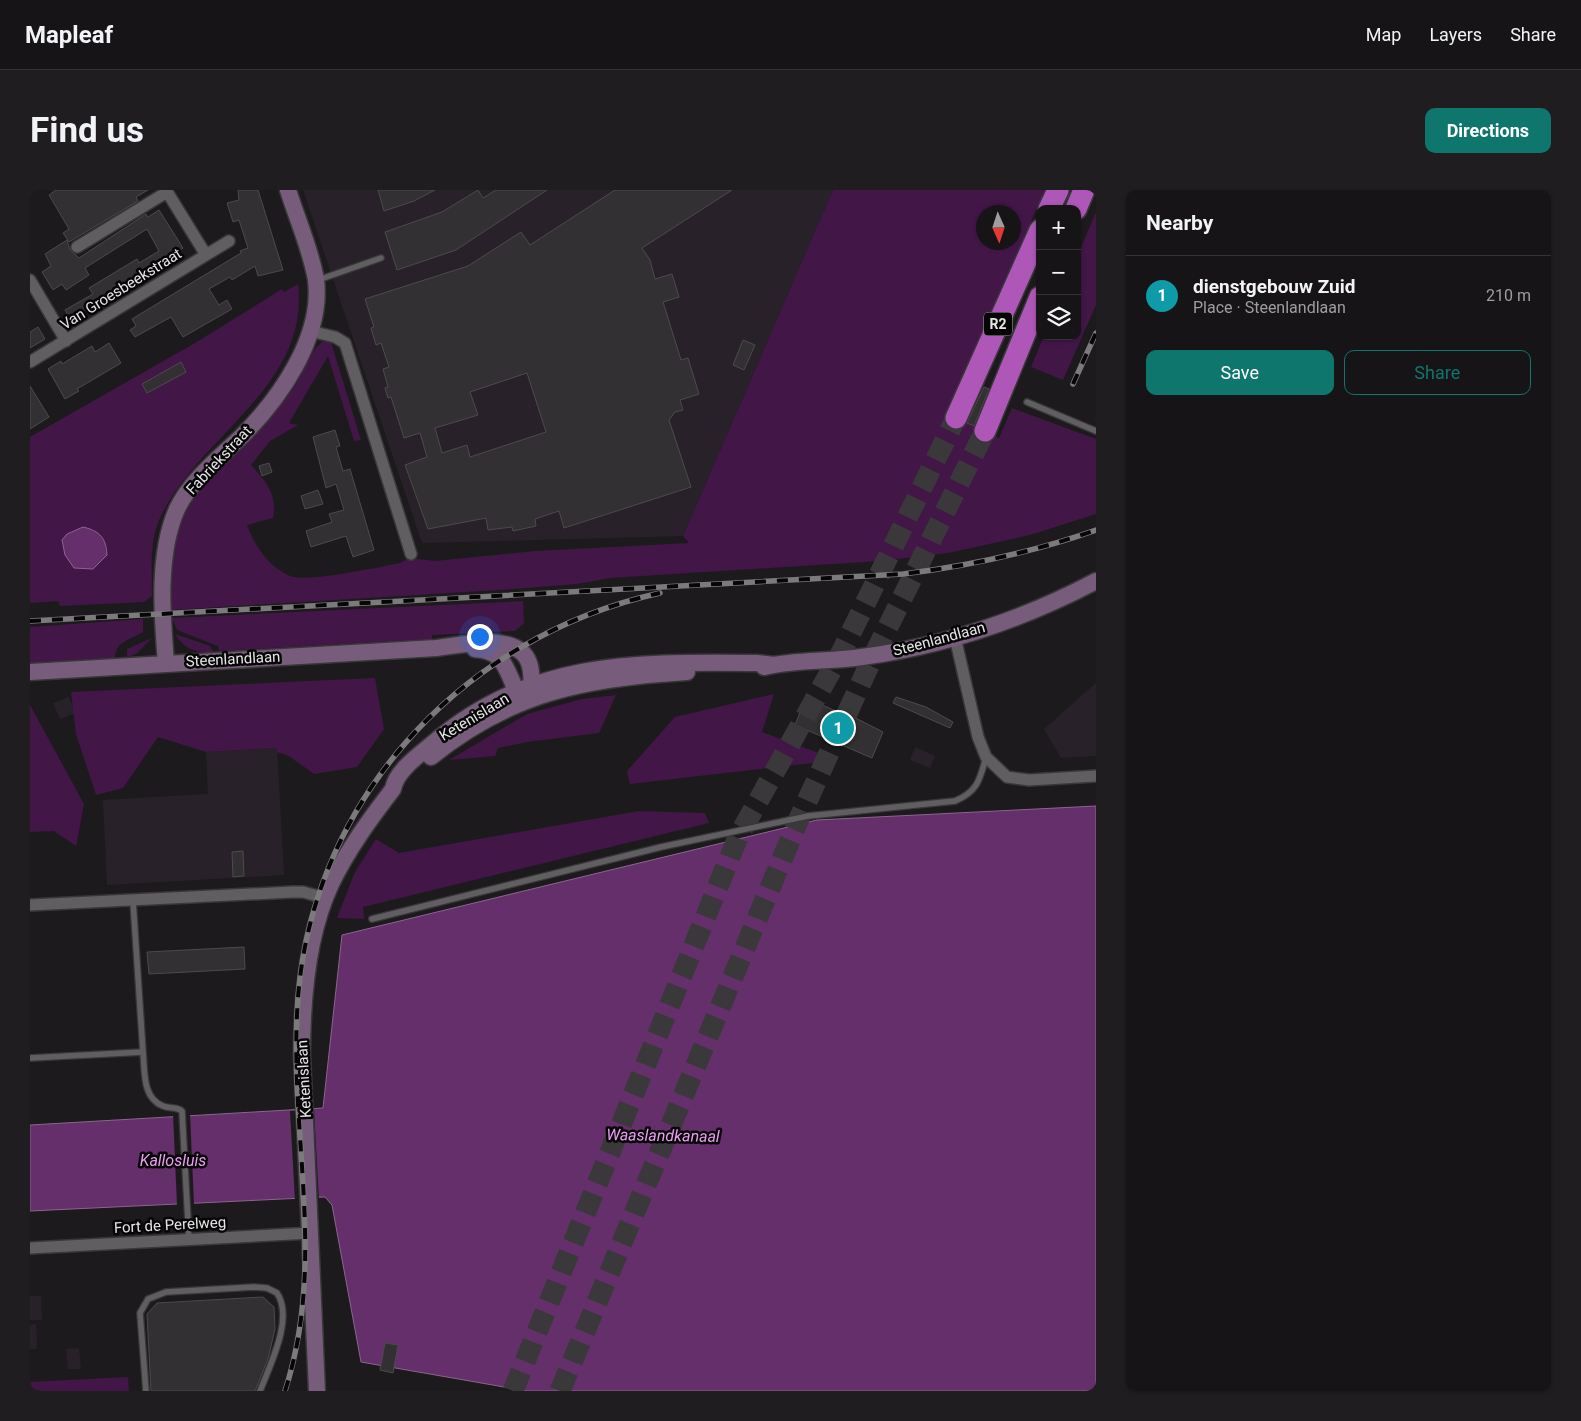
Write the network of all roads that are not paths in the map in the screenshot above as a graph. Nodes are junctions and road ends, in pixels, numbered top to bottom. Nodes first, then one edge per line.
1 (288, 190) edge
2 (1058, 190) edge
3 (1084, 190) edge
4 (167, 191) edge
5 (1051, 205) edge
6 (1078, 205) edge
7 (1036, 239) edge
8 (229, 241) dead end
9 (77, 247) dead end
10 (206, 255) junction
11 (381, 258) dead end
12 (30, 280) edge
13 (316, 280) junction
14 (1036, 307) edge
15 (310, 330) junction
16 (66, 341) junction
17 (30, 362) edge
18 (1027, 402) dead end
19 (956, 418) tunnel mouth
20 (985, 431) tunnel mouth
21 (1096, 432) edge
22 (411, 554) dead end
23 (1096, 581) edge
24 (955, 637) junction
25 (436, 648) junction
26 (166, 663) junction
27 (30, 672) edge
28 (523, 693) junction
29 (986, 757) junction
30 (1096, 776) edge
31 (325, 898) junction
32 (133, 901) junction
33 (30, 906) edge
34 (372, 919) dead end
35 (143, 1052) junction
36 (30, 1058) edge
37 (311, 1233) junction
38 (189, 1240) junction
39 (30, 1248) edge
40 (146, 1391) edge
41 (260, 1391) edge
42 (317, 1391) edge

1 - 13 main road, Fabriekstraat
2 - 5 highway
3 - 6 highway
4 - 9 street
4 - 10 street
7 - 19 highway, R2
8 - 10 street, Van Groesbeekstraat
10 - 16 street, Van Groesbeekstraat
11 - 13 lane
12 - 16 street
13 - 15 main road, Fabriekstraat
14 - 20 highway, R2
15 - 22 street
15 - 26 main road, Fabriekstraat
16 - 17 street, Van Groesbeekstraat
18 - 21 lane
23 - 24 main road, Steenlandlaan
24 - 28 main road, Steenlandlaan
24 - 29 street
25 - 26 main road, Steenlandlaan
25 - 28 main road, Steenlandlaan
25 - 28 main road, Steenlandlaan
26 - 27 main road, Steenlandlaan
28 - 31 main road, Ketenislaan
29 - 30 street
29 - 34 lane
31 - 32 street
31 - 37 main road, Ketenislaan
32 - 33 street
32 - 35 lane
35 - 36 lane
35 - 38 lane
37 - 38 street, Fort de Perelweg
37 - 42 main road, Ketenislaan
38 - 39 street, Fort de Perelweg
40 - 41 lane

